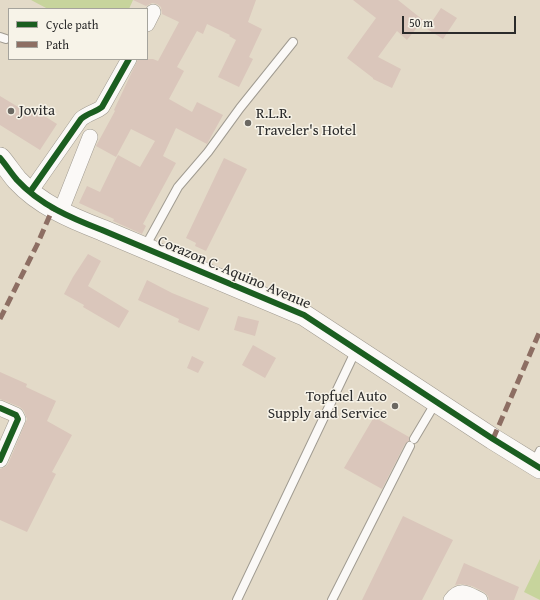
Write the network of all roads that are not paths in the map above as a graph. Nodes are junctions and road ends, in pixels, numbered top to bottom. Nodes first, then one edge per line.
1 (293, 42) dead end
2 (128, 60) edge
3 (90, 137) dead end
4 (0, 158) edge
5 (30, 192) junction
6 (60, 212) junction
7 (145, 248) junction
8 (357, 349) junction
9 (436, 401) junction
10 (0, 408) edge
11 (0, 460) edge
12 (538, 461) edge
13 (237, 600) edge
14 (332, 600) edge
15 (451, 600) edge
16 (480, 600) edge

1 - 7 lane
2 - 5 street
3 - 6 street
4 - 5 main road, Corazon C. Aquino Avenue
5 - 6 main road, Corazon C. Aquino Avenue
6 - 7 main road, Corazon C. Aquino Avenue
7 - 8 main road, Corazon C. Aquino Avenue
8 - 9 main road, Corazon C. Aquino Avenue
8 - 13 lane
9 - 12 main road, Corazon C. Aquino Avenue
9 - 14 lane
10 - 11 street
15 - 16 street

